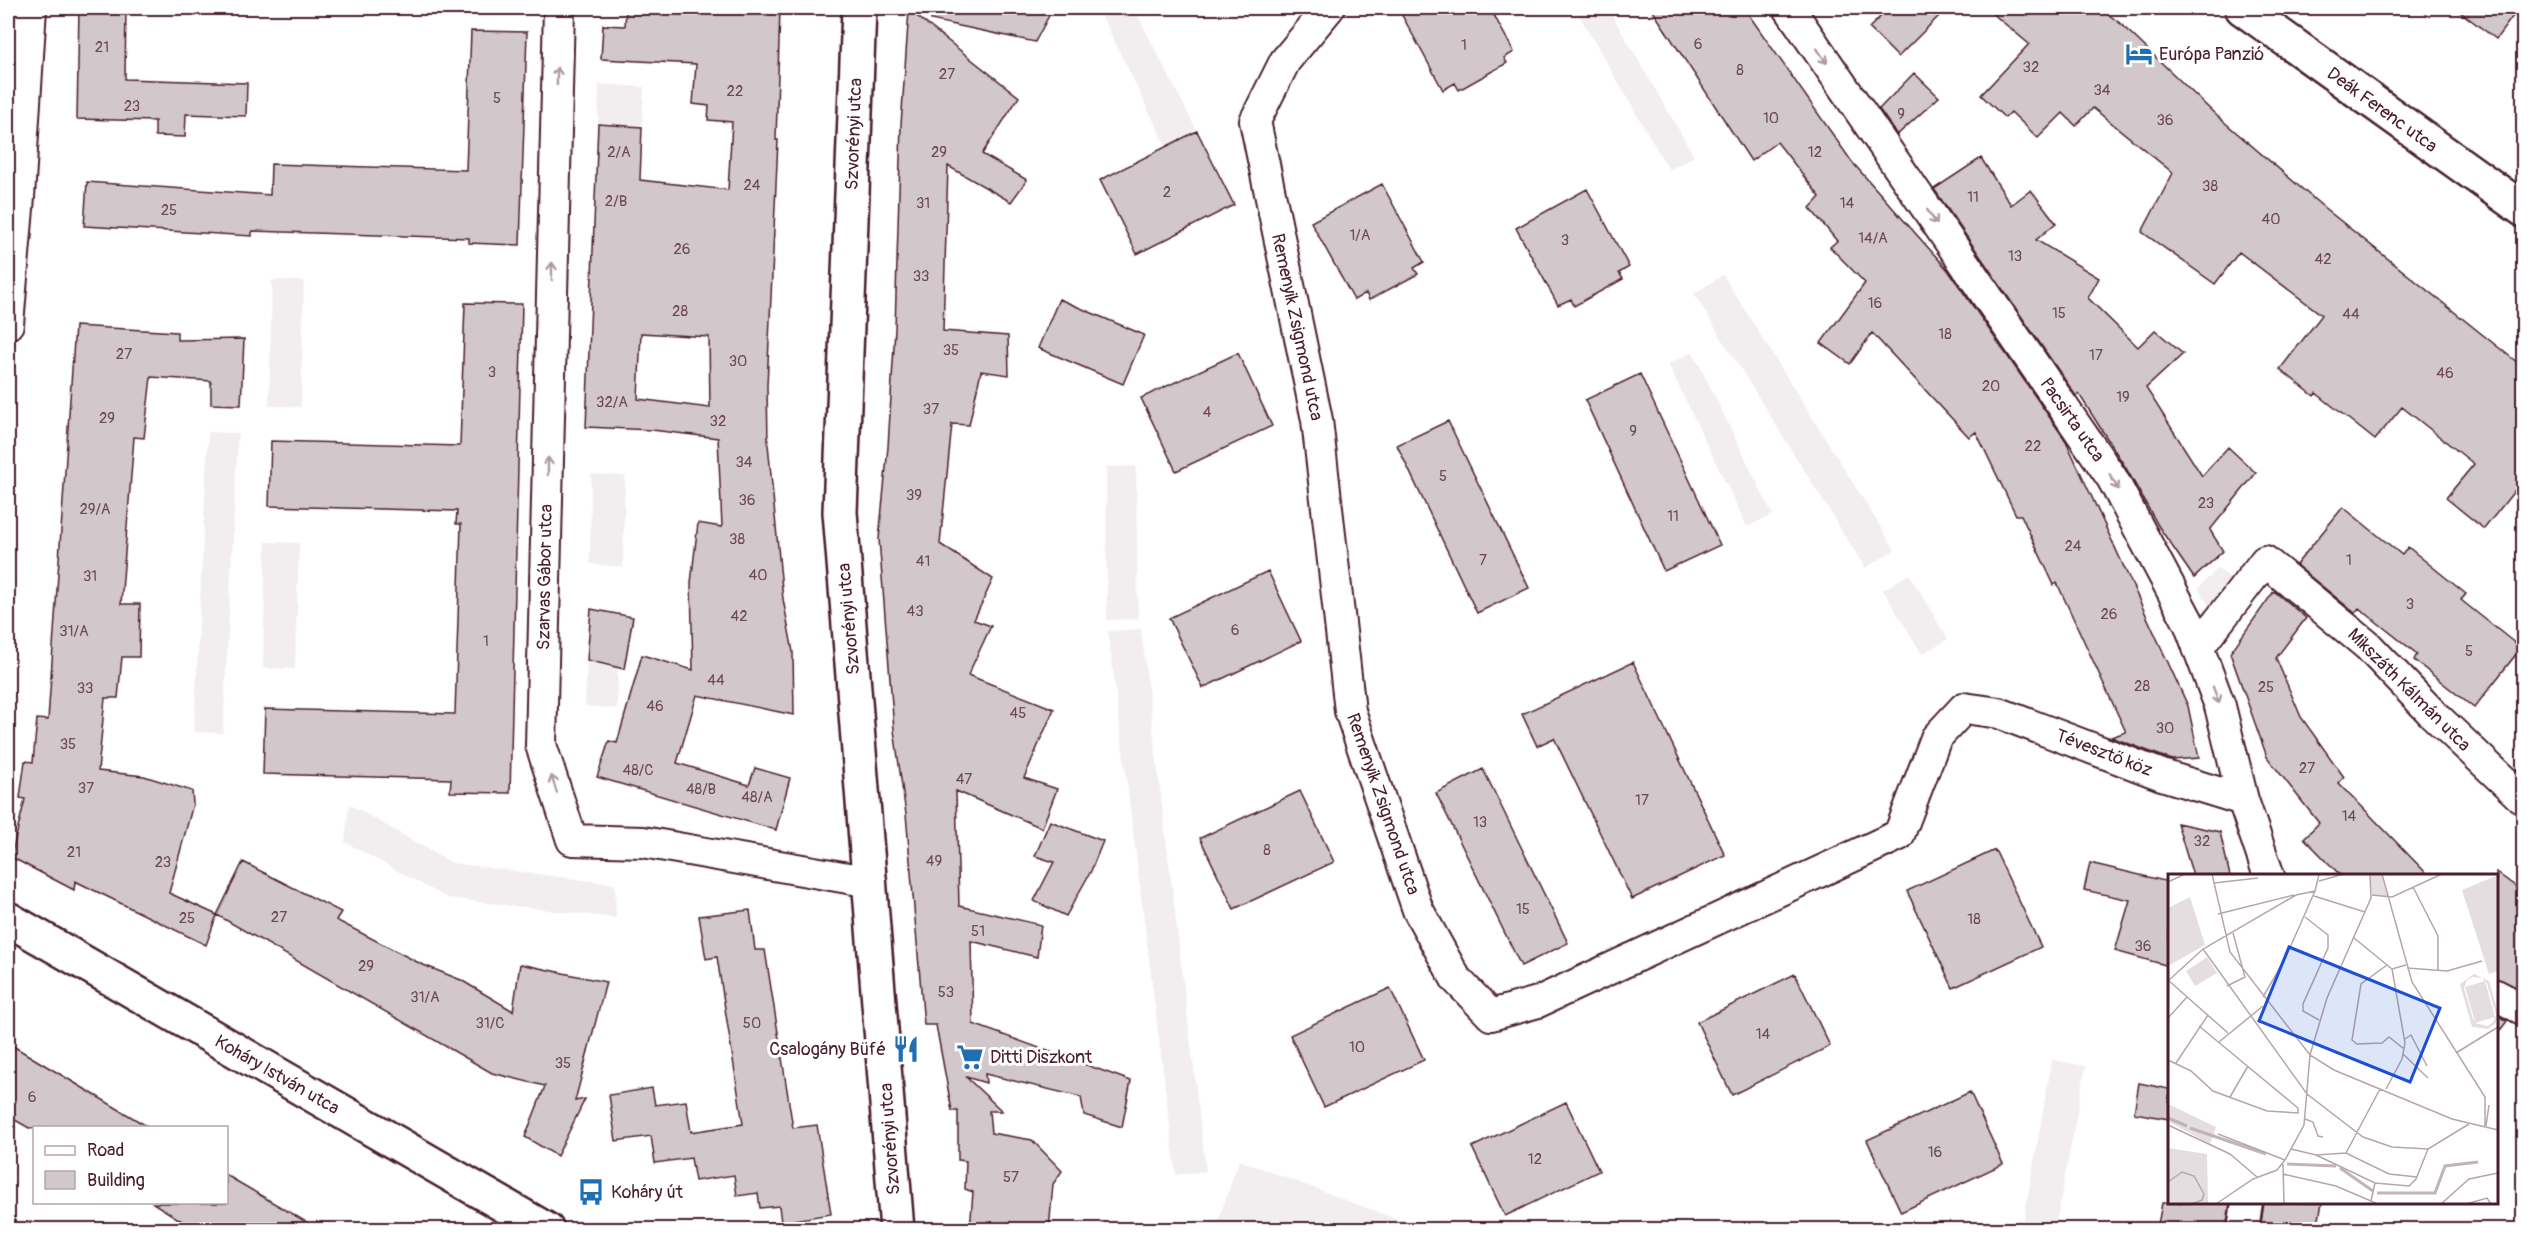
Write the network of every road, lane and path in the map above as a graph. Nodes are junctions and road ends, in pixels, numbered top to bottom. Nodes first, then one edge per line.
1 (31, 8) edge
2 (559, 8) edge
3 (859, 8) edge
4 (1329, 8) edge
5 (1790, 8) edge
6 (2242, 8) edge
7 (13, 197) edge
8 (2523, 210) edge
9 (8, 324) edge
10 (2198, 648) junction
11 (1964, 708) joint
12 (2243, 800) junction
13 (2523, 800) edge
14 (2269, 874) edge
15 (871, 882) junction
16 (8, 919) edge
17 (2498, 996) edge
18 (2523, 1010) edge
19 (2247, 1204) edge
20 (547, 1230) edge
21 (897, 1230) edge
22 (2242, 1230) edge

1 - 7 street
15 -> 2 street, Szarvas Gábor utca
3 - 15 street, Szvorényi utca
4 - 11 street, Remenyik Zsigmond utca
5 -> 10 street, Pacsirta utca
6 - 8 street, Deák Ferenc utca
7 - 9 street
10 -> 12 street, Pacsirta utca
10 - 13 street, Mikszáth Kálmán utca
11 - 12 street, Tévesztő köz
12 - 14 street, Pacsirta utca
15 - 21 street, Szvorényi utca
16 - 20 street, Koháry István utca
17 - 18 street
19 - 22 street

